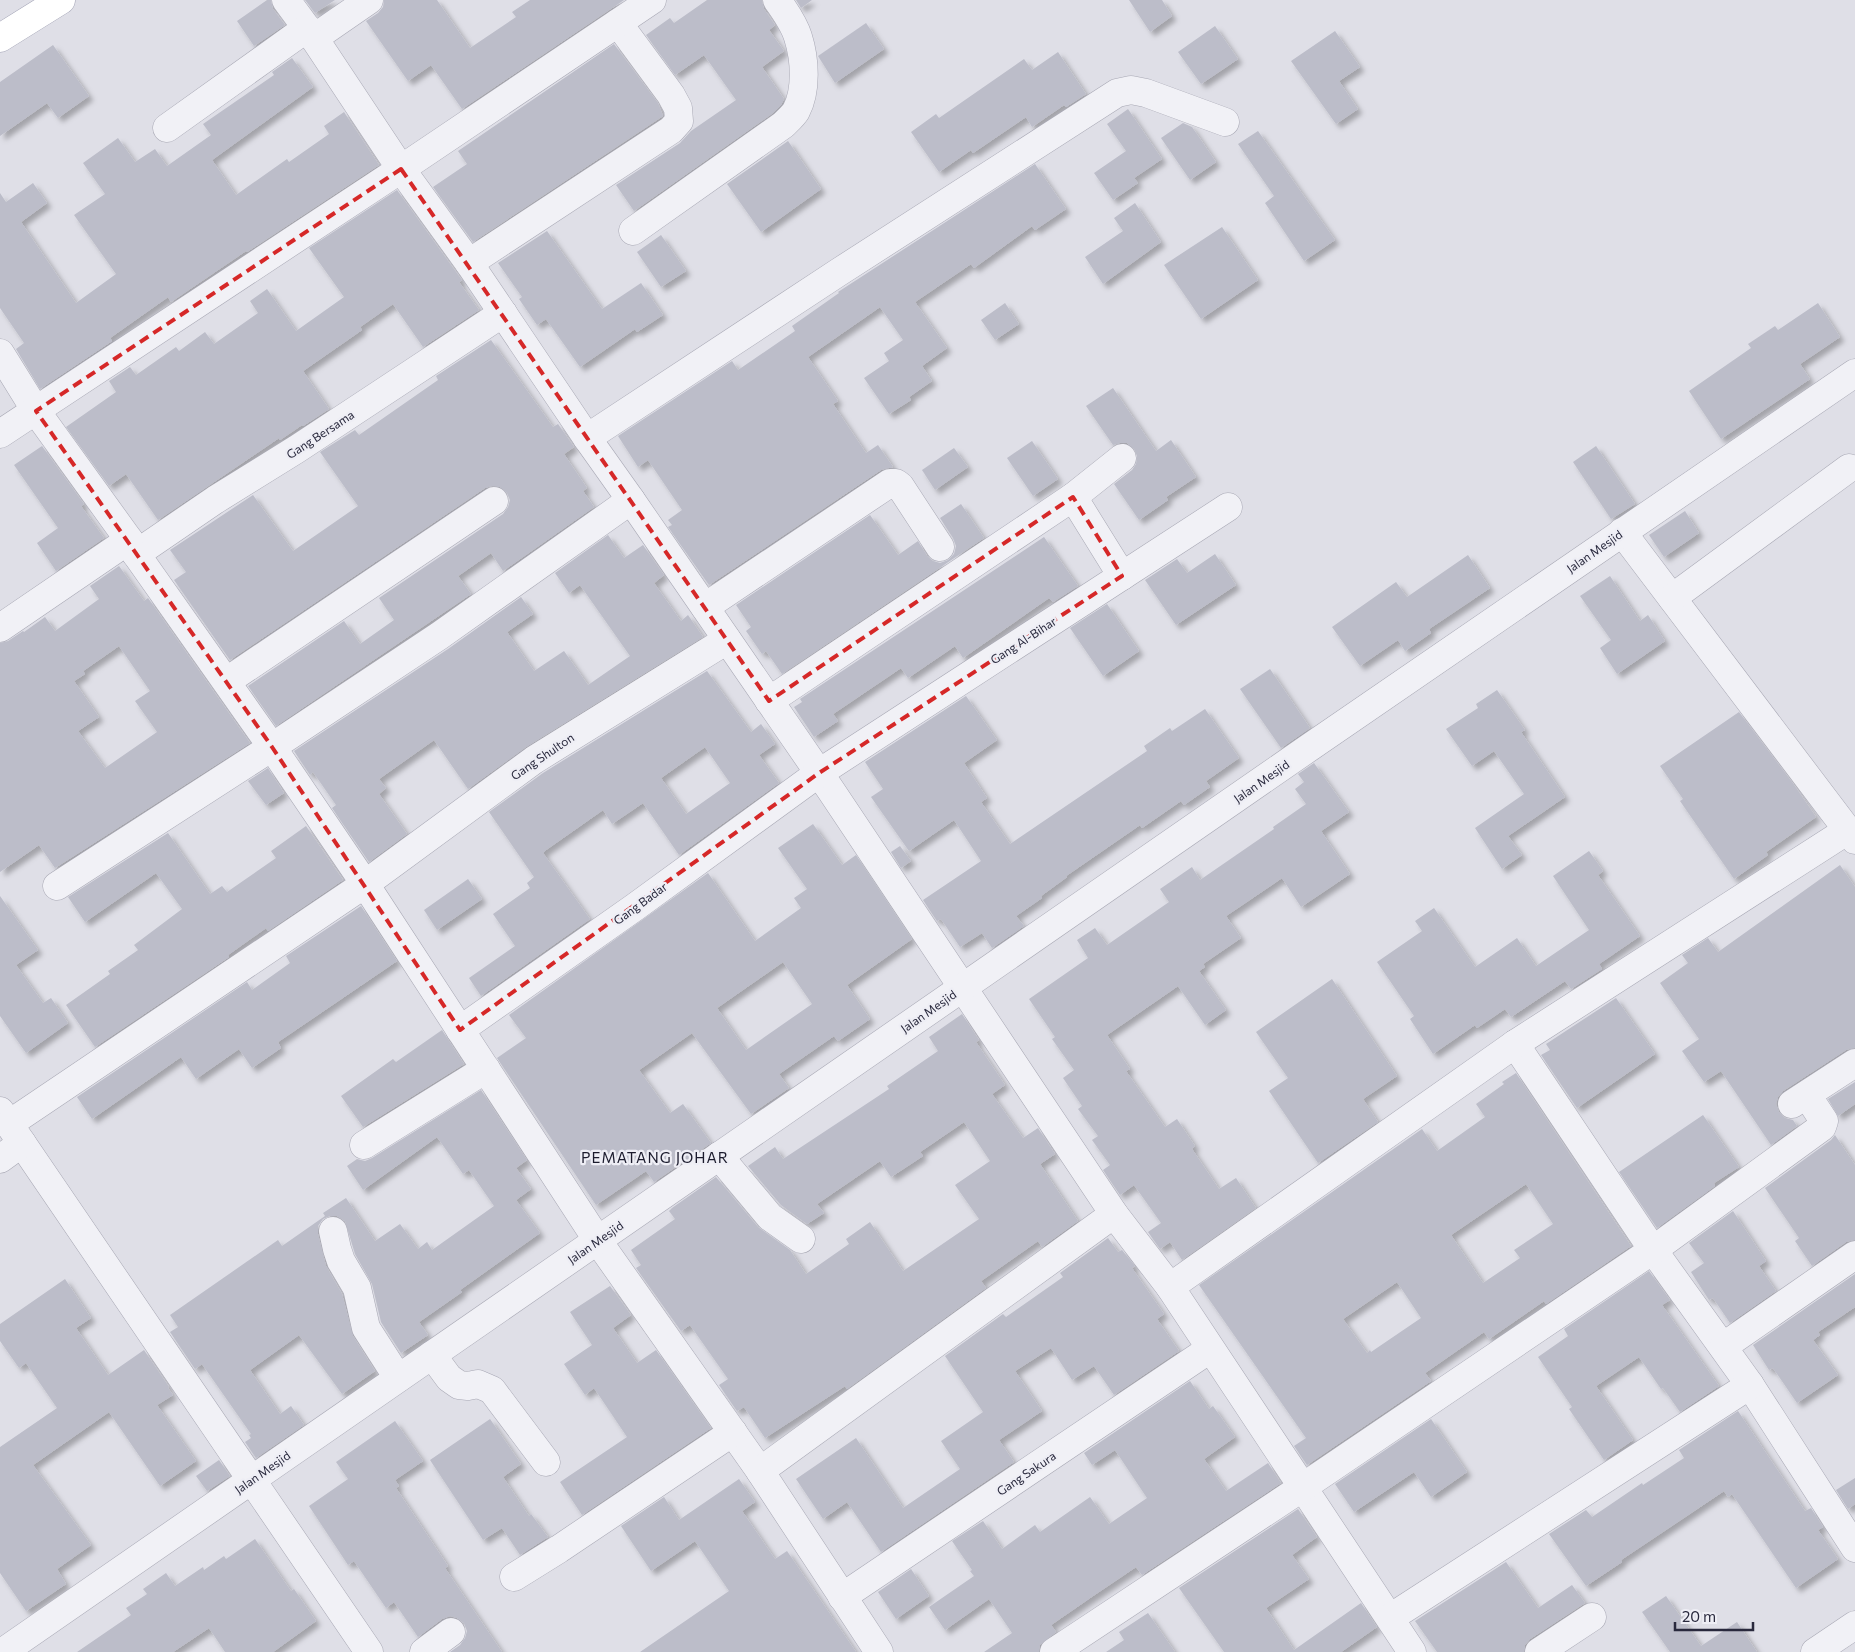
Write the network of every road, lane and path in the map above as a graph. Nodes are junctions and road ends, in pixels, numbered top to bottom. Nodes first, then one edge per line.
1 (61, 0) edge
2 (286, 0) edge
3 (369, 0) edge
4 (652, 0) edge
5 (777, 0) edge
6 (618, 23) junction
7 (311, 33) junction
8 (0, 38) edge
9 (1226, 122) dead end
10 (168, 128) dead end
11 (401, 169) junction
12 (633, 231) dead end
13 (469, 262) junction
14 (503, 313) junction
15 (0, 353) edge
16 (1855, 373) edge
17 (36, 411) junction
18 (0, 434) edge
19 (587, 438) junction
20 (1122, 458) dead end
21 (1849, 468) dead end
22 (1073, 497) junction
23 (494, 500) dead end
24 (631, 500) junction
25 (1228, 507) dead end
26 (1622, 532) junction
27 (133, 547) junction
28 (940, 547) dead end
29 (1122, 576) junction
30 (1672, 598) junction
31 (705, 607) junction
32 (0, 628) edge
33 (727, 640) junction
34 (227, 681) junction
35 (770, 701) junction
36 (272, 747) junction
37 (819, 774) junction
38 (1852, 835) edge
39 (364, 884) junction
40 (57, 886) dead end
41 (962, 988) junction
42 (460, 1030) junction
43 (1516, 1044) junction
44 (1855, 1063) edge
45 (486, 1069) junction
46 (10, 1126) edge
47 (364, 1145) dead end
48 (720, 1156) junction
49 (0, 1159) edge
50 (1114, 1214) junction
51 (333, 1231) dead end
52 (801, 1239) dead end
53 (598, 1241) junction
54 (1653, 1250) junction
55 (1855, 1255) edge
56 (1170, 1287) junction
57 (1724, 1346) junction
58 (1210, 1349) junction
59 (432, 1355) junction
60 (398, 1378) junction
61 (1750, 1385) junction
62 (733, 1432) junction
63 (546, 1462) dead end
64 (760, 1471) junction
65 (251, 1480) junction
66 (1303, 1487) junction
67 (1855, 1548) edge
68 (514, 1577) dead end
69 (842, 1597) junction
70 (1592, 1617) dead end
71 (1390, 1618) junction
72 (1855, 1625) edge
73 (452, 1632) dead end
74 (3, 1652) edge
75 (369, 1652) edge
76 (424, 1652) edge
77 (879, 1652) edge
78 (1054, 1652) edge
79 (1412, 1652) edge
80 (1539, 1652) edge
81 (1814, 1652) edge

1 - 8 main road
2 - 7 street
3 - 7 street
4 - 6 street
5 - 12 street
6 - 11 street
6 - 13 street
7 - 10 street
7 - 11 street
9 - 19 street
11 - 13 street
11 - 17 street
13 - 14 street
14 - 19 street
14 - 27 street, Gang Bersama
15 - 17 street
16 - 26 street, Jalan Mesjid
17 - 18 street
17 - 27 street
19 - 24 street
20 - 22 street
21 - 30 street
22 - 29 street
22 - 35 street
23 - 34 street
24 - 31 street
24 - 36 street
25 - 29 street, Gang Al-Bihar
26 - 30 street
26 - 41 street, Jalan Mesjid
27 - 32 street, Gang Bersama
27 - 34 street
28 - 31 street
29 - 37 street, Gang Al-Bihar
30 - 38 street
31 - 33 street
33 - 35 street
33 - 39 street, Gang Shulton
34 - 36 street
35 - 37 street
36 - 39 street
36 - 40 street
37 - 41 street
37 - 42 street, Gang Badar
38 - 43 street
39 - 42 street
39 - 46 street, Gang Shulton
41 - 48 street, Jalan Mesjid
41 - 50 street
42 - 45 street
43 - 54 street
43 - 56 street
44 - 54 street
45 - 47 street
45 - 53 street
46 - 49 street, Gang Shulton
46 - 65 street
48 - 52 street
48 - 53 street, Jalan Mesjid
50 - 56 street
50 - 64 street
51 - 60 street
53 - 59 street, Jalan Mesjid
53 - 62 street
54 - 57 street
54 - 66 street
55 - 57 street
56 - 58 street
57 - 61 street
58 - 66 street
58 - 69 street, Gang Sakura
59 - 60 street, Jalan Mesjid
59 - 63 street
60 - 65 street, Jalan Mesjid
61 - 67 street
61 - 71 street
62 - 64 street
62 - 68 street
64 - 69 street
65 - 74 street, Jalan Mesjid
65 - 75 street
66 - 71 street
66 - 78 street
69 - 77 street
70 - 80 street
71 - 79 street
72 - 81 street
73 - 76 street

